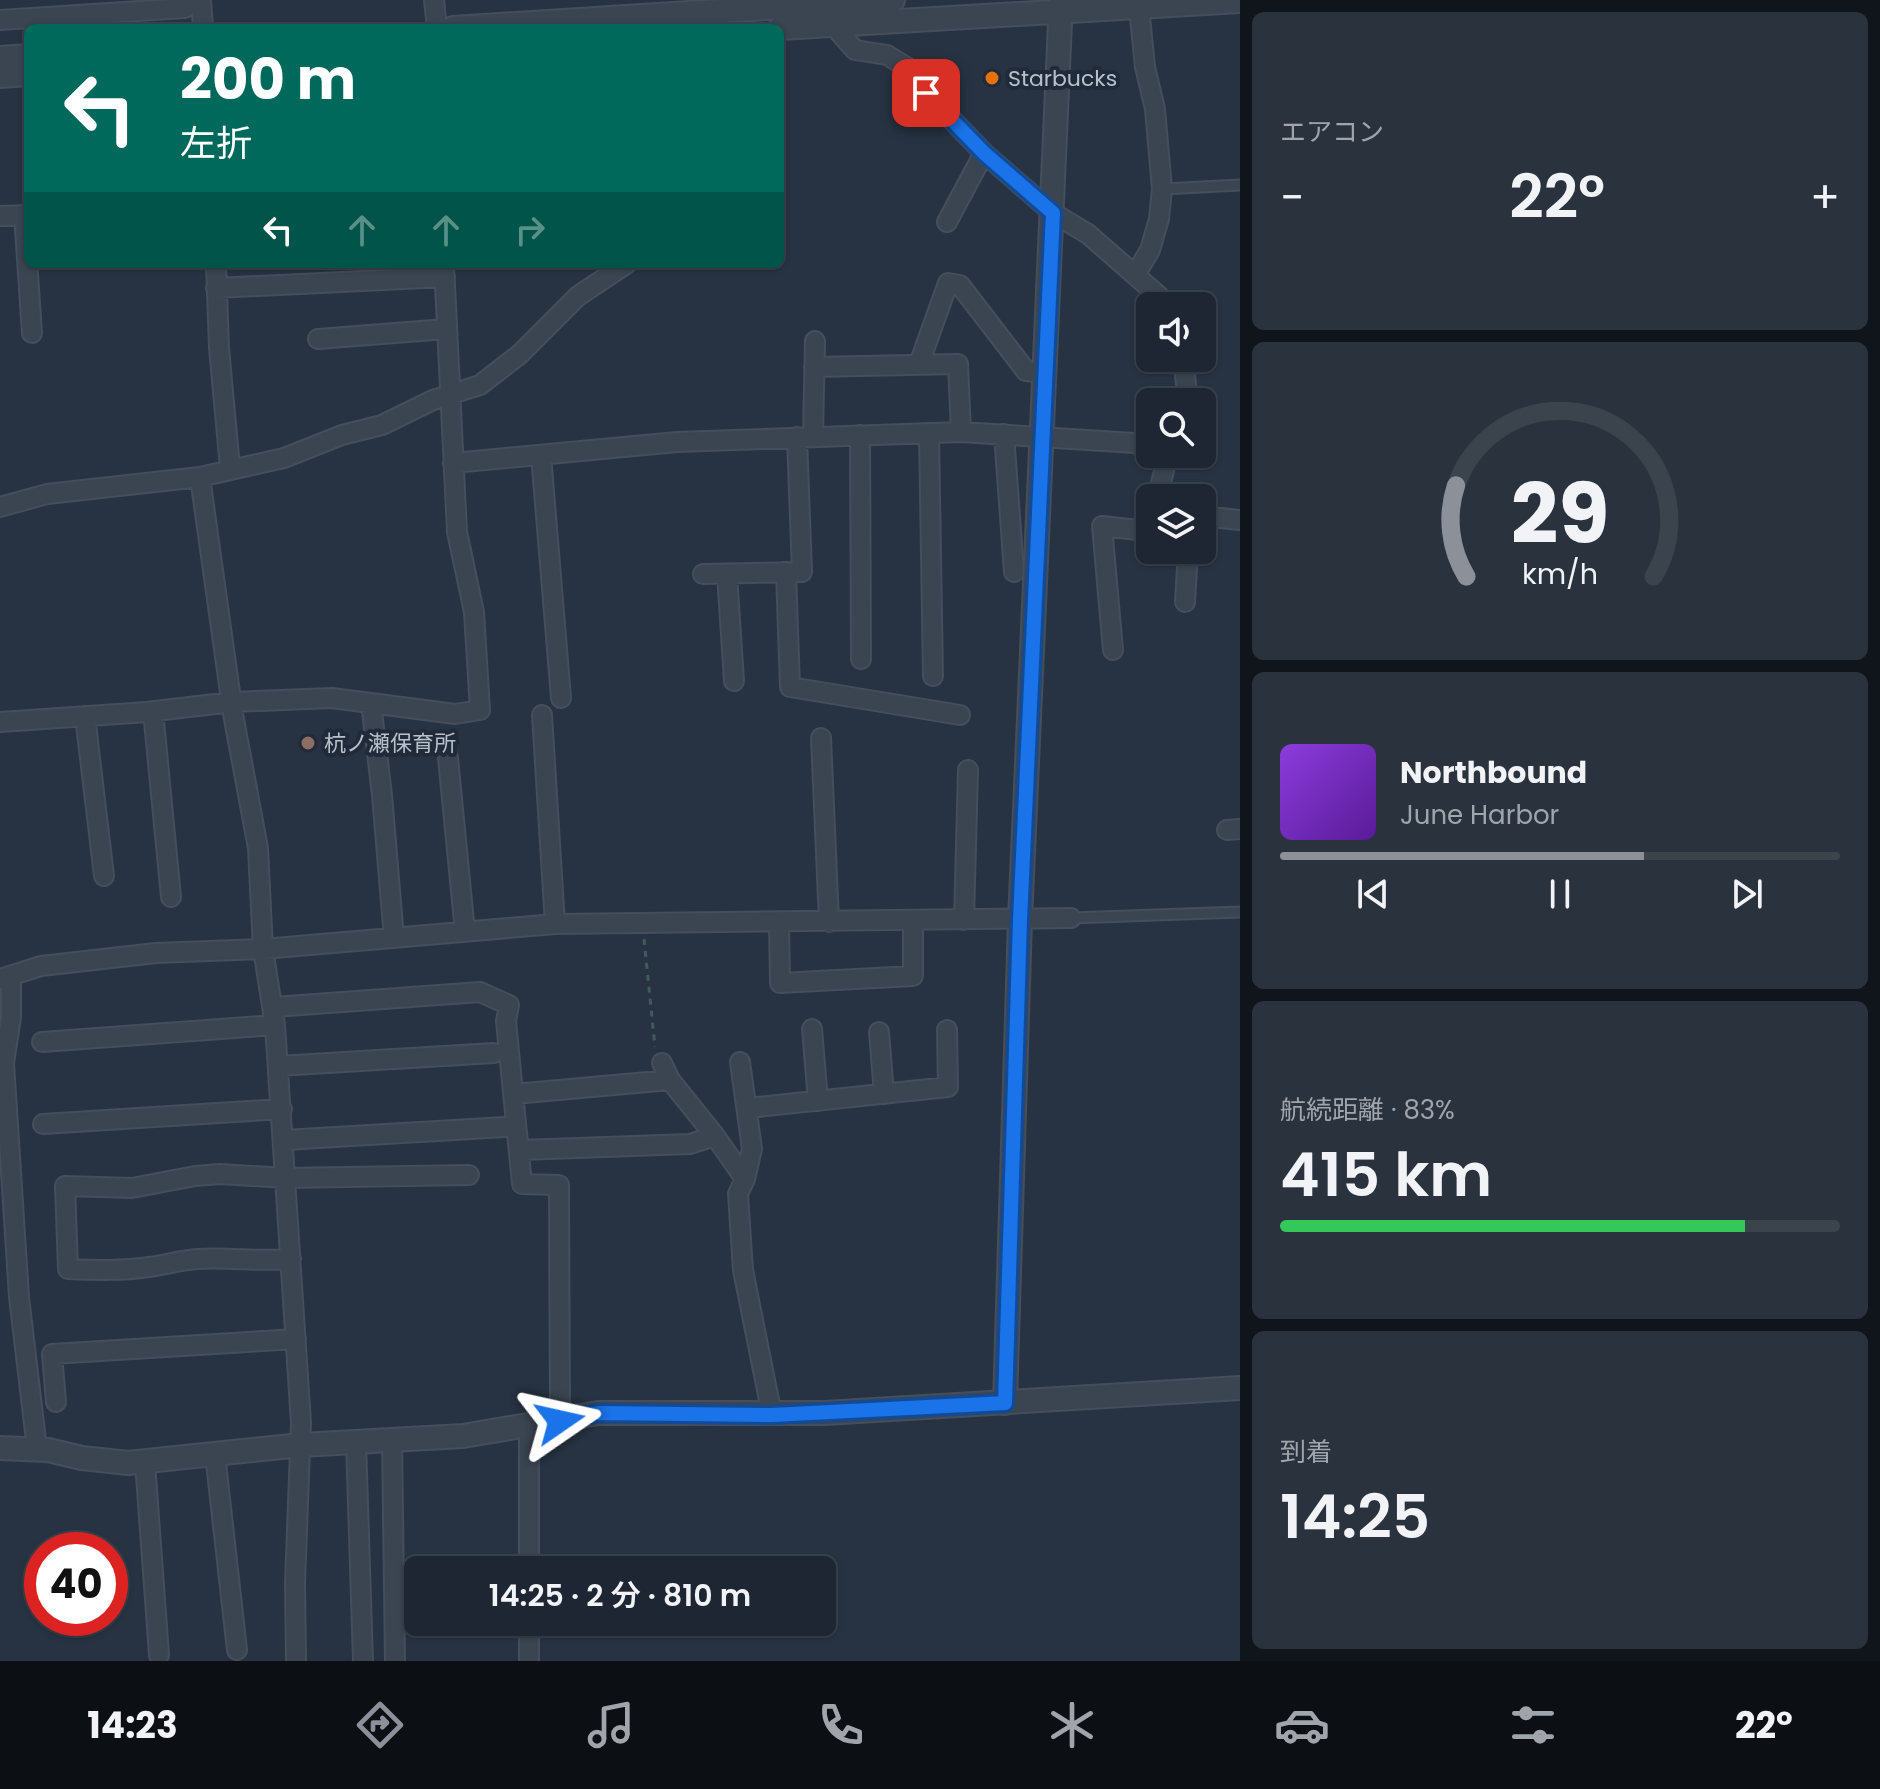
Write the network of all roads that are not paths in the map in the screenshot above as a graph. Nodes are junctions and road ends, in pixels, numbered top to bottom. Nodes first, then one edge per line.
1 (185, 0) edge
2 (201, 0) edge
3 (434, 0) edge
4 (893, 0) edge
5 (1240, 1) edge
6 (1061, 6) edge
7 (1139, 7) junction
8 (70, 8) edge
9 (782, 16) edge
10 (0, 20) edge
11 (203, 24) edge
12 (437, 24) edge
13 (563, 24) edge
14 (832, 24) junction
15 (24, 56) edge
16 (0, 58) edge
17 (24, 74) edge
18 (0, 76) edge
19 (984, 153) junction
20 (1240, 185) edge
21 (1162, 189) junction
22 (1053, 213) junction
23 (24, 215) edge
24 (0, 216) edge
25 (947, 222) dead end
26 (29, 268) edge
27 (216, 268) edge
28 (620, 268) edge
29 (444, 270) edge
30 (1135, 275) junction
31 (216, 288) junction
32 (1154, 292) edge
33 (446, 329) junction
34 (32, 333) dead end
35 (318, 339) dead end
36 (815, 341) dead end
37 (919, 364) junction
38 (814, 367) junction
39 (1045, 373) junction
40 (452, 396) junction
41 (961, 432) junction
42 (929, 433) junction
43 (1004, 434) junction
44 (860, 435) junction
45 (1042, 436) junction
46 (805, 437) junction
47 (1136, 444) edge
48 (541, 455) junction
49 (453, 463) junction
50 (230, 468) junction
51 (200, 477) junction
52 (0, 507) edge
53 (1216, 517) edge
54 (1240, 520) edge
55 (1136, 530) edge
56 (1187, 564) edge
57 (786, 572) junction
58 (1014, 572) dead end
59 (703, 574) dead end
60 (727, 574) junction
61 (1185, 602) dead end
62 (1113, 650) dead end
63 (861, 659) dead end
64 (933, 676) dead end
65 (734, 681) dead end
66 (561, 698) dead end
67 (232, 702) junction
68 (371, 703) junction
69 (153, 711) junction
70 (542, 715) dead end
71 (960, 715) dead end
72 (85, 716) junction
73 (0, 722) edge
74 (821, 738) dead end
75 (448, 758) dead end
76 (968, 770) dead end
77 (104, 876) dead end
78 (171, 897) dead end
79 (1240, 912) edge
80 (1071, 918) joint
81 (913, 920) junction
82 (964, 920) junction
83 (1020, 920) junction
84 (779, 922) junction
85 (829, 922) junction
86 (555, 924) junction
87 (465, 932) junction
88 (394, 938) junction
89 (263, 949) junction
90 (5, 978) edge
91 (275, 1016) junction
92 (812, 1029) dead end
93 (947, 1030) dead end
94 (879, 1032) dead end
95 (42, 1042) dead end
96 (494, 1053) dead end
97 (740, 1062) dead end
98 (662, 1063) road end
99 (278, 1066) junction
100 (670, 1080) junction
101 (514, 1094) junction
102 (884, 1094) junction
103 (818, 1101) junction
104 (748, 1108) junction
105 (282, 1109) junction
106 (43, 1124) dead end
107 (505, 1127) dead end
108 (715, 1136) junction
109 (284, 1140) junction
110 (520, 1150) junction
111 (469, 1175) dead end
112 (286, 1178) junction
113 (745, 1179) junction
114 (291, 1259) junction
115 (296, 1339) junction
116 (1240, 1388) edge
117 (56, 1402) dead end
118 (1005, 1403) junction
119 (772, 1415) junction
120 (560, 1421) junction
121 (529, 1427) junction
122 (392, 1440) junction
123 (356, 1442) junction
124 (301, 1445) junction
125 (0, 1448) edge
126 (37, 1449) junction
127 (215, 1454) junction
128 (145, 1462) junction
129 (529, 1556) edge
130 (529, 1636) edge
131 (237, 1650) dead end
132 (159, 1655) dead end
133 (296, 1661) edge
134 (363, 1661) edge
135 (395, 1661) edge
136 (529, 1661) edge

1 - 8 street
2 - 11 street
3 - 12 street
4 - 9 street
5 - 7 street
6 - 7 street
6 - 14 street
6 - 22 street
7 - 21 street
8 - 10 street
9 - 13 street
9 - 14 street
14 - 19 street
15 - 16 street
17 - 18 street
19 - 22 street
19 - 25 street
20 - 21 lane
21 - 30 street
22 - 30 street
22 - 39 street
23 - 24 street
26 - 34 street
27 - 31 street
28 - 40 street
29 - 31 street
29 - 33 street
30 - 32 street
31 - 50 street
33 - 35 street
33 - 40 street
36 - 38 street
37 - 38 street
37 - 39 street
37 - 41 street
38 - 46 street
39 - 45 street
40 - 49 street
40 - 50 street
41 - 42 street
41 - 43 street
42 - 44 street
42 - 64 street
43 - 45 street
43 - 58 street
44 - 46 street
44 - 63 street
45 - 47 street
45 - 83 street
46 - 48 street
46 - 57 street
48 - 49 street
48 - 66 street
49 - 68 street
50 - 51 street
51 - 52 street
51 - 67 street
53 - 54 street
55 - 62 street
56 - 61 street
57 - 60 street
57 - 71 street
59 - 60 street
60 - 65 street
67 - 68 street
67 - 69 street
67 - 89 street
68 - 88 street
69 - 72 street
69 - 78 street
70 - 86 street
72 - 73 street
72 - 77 street
74 - 85 street
75 - 87 street
76 - 82 street
79 - 80 lane
80 - 83 street
81 - 82 street
81 - 84 street
81 - 85 street
82 - 83 street
83 - 118 street
84 - 85 street
84 - 86 street
86 - 87 street
87 - 88 street
88 - 89 street
89 - 90 street
89 - 91 street
90 - 126 street
91 - 95 street
91 - 99 street
91 - 101 street
92 - 103 street
93 - 102 street
94 - 102 street
96 - 99 street
97 - 104 street
98 - 100 street
99 - 105 street
100 - 101 street
100 - 108 street
101 - 110 street
102 - 103 street
103 - 104 street
104 - 113 street
105 - 106 street
105 - 109 street
107 - 109 street
108 - 110 street
108 - 113 street
109 - 112 street
110 - 120 street
111 - 112 street
112 - 114 street
112 - 114 street
113 - 119 street
114 - 115 street
115 - 117 street
115 - 124 street
116 - 118 street
118 - 119 street
119 - 120 street
120 - 121 street
121 - 122 street
121 - 129 street
122 - 123 street
122 - 135 street
123 - 124 street
123 - 134 street
124 - 127 street
124 - 133 street
125 - 126 street
126 - 128 street
127 - 128 street
127 - 131 street
128 - 132 street
130 - 136 street

